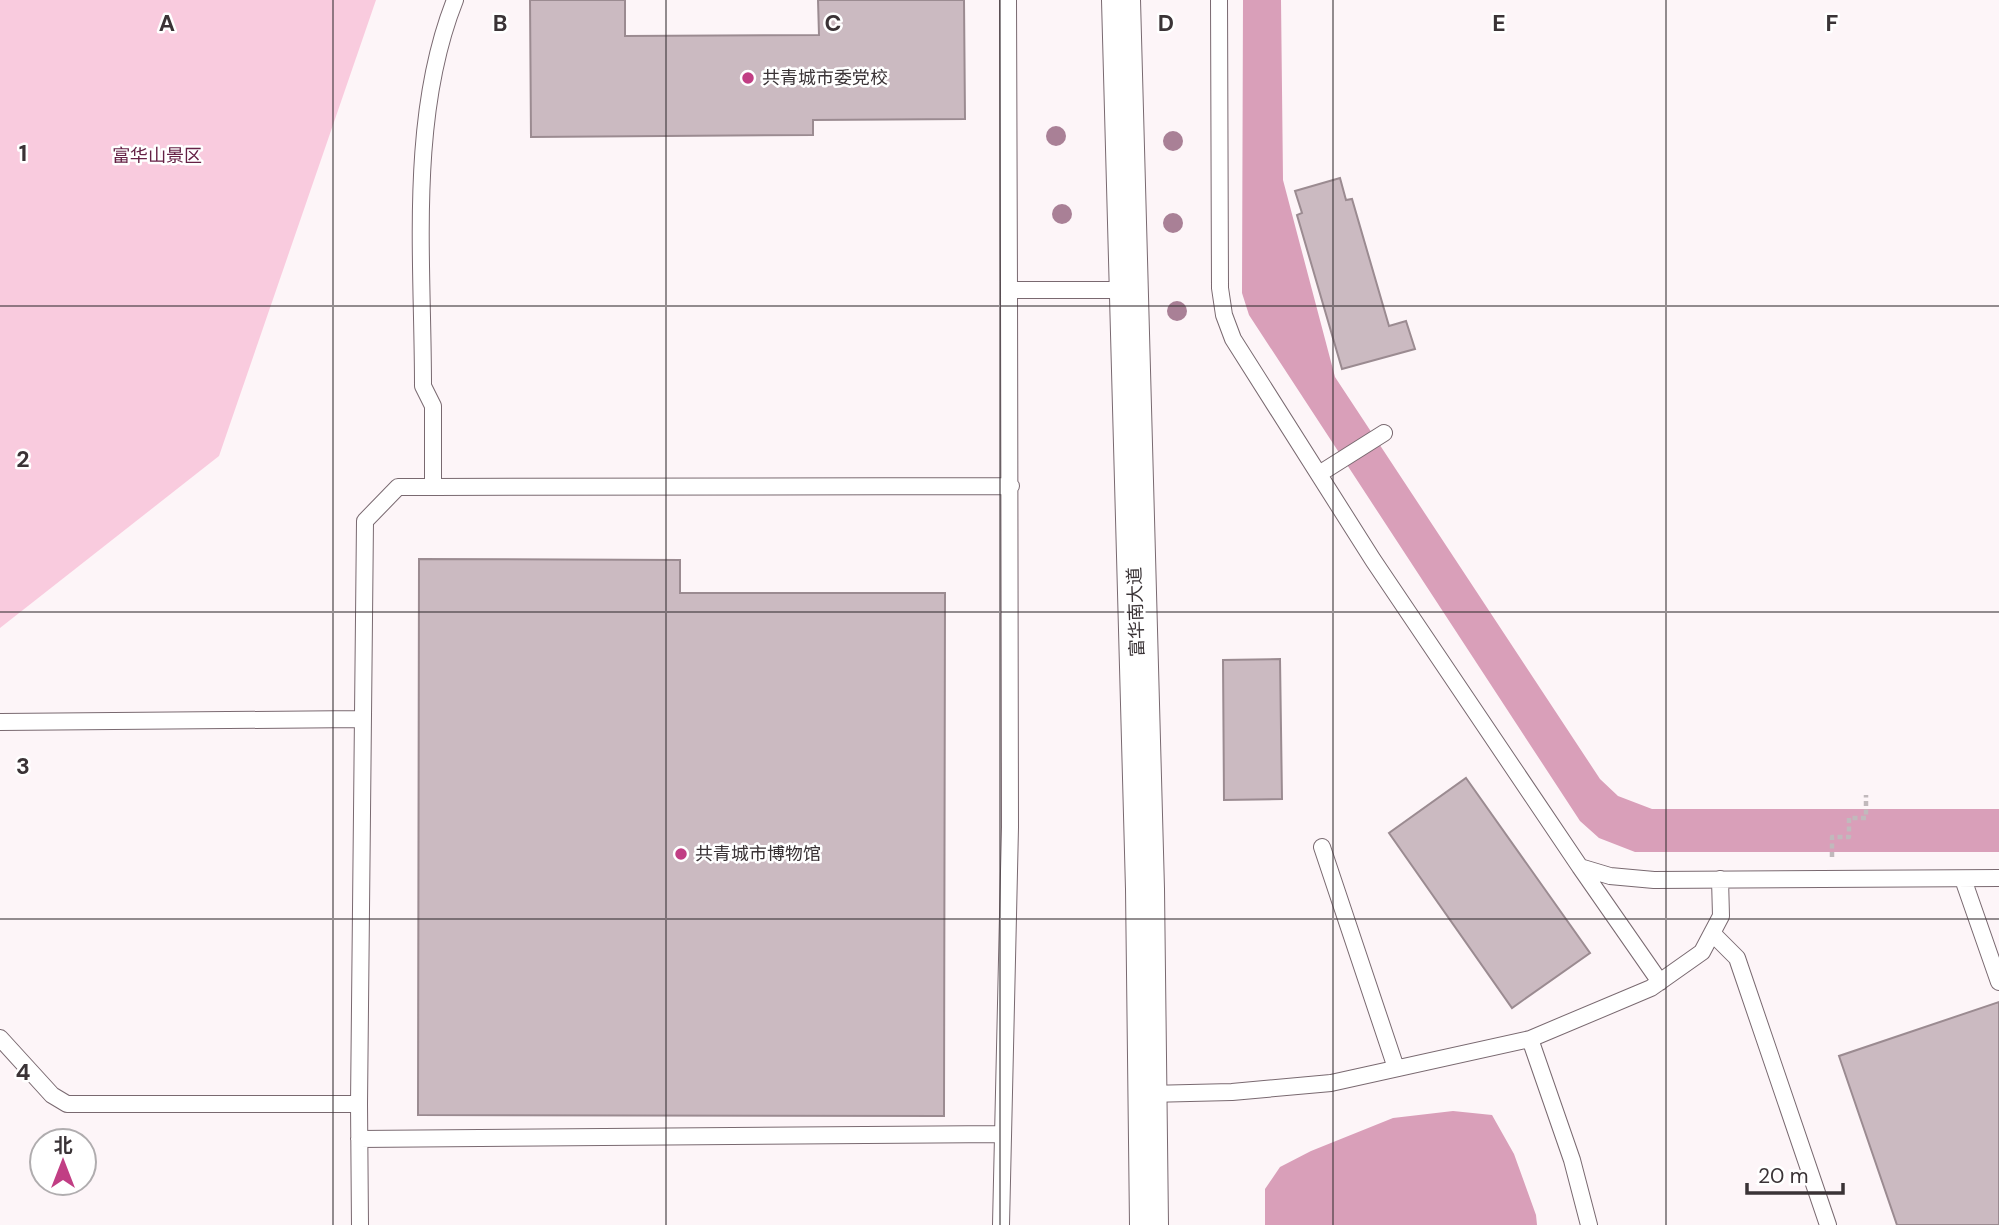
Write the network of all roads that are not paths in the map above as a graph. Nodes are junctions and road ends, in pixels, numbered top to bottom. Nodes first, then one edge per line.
1 (455, 0) edge
2 (1008, 0) edge
3 (1121, 0) edge
4 (1219, 0) edge
5 (1009, 290) junction
6 (1127, 290) junction
7 (1384, 433) dead end
8 (1319, 474) junction
9 (1011, 486) junction
10 (433, 487) junction
11 (361, 719) junction
12 (0, 722) edge
13 (1322, 847) dead end
14 (1580, 867) junction
15 (1999, 878) edge
16 (1720, 879) junction
17 (1963, 879) junction
18 (1712, 933) junction
19 (1660, 982) junction
20 (1999, 982) edge
21 (0, 1038) edge
22 (1530, 1039) junction
23 (1396, 1068) junction
24 (1147, 1094) junction
25 (359, 1104) junction
26 (1003, 1134) junction
27 (359, 1139) junction
28 (360, 1225) edge
29 (1001, 1225) edge
30 (1149, 1225) edge
31 (1590, 1225) edge
32 (1828, 1225) edge

1 - 10 lane
2 - 5 lane
3 - 6 main road, 富华南大道
4 - 8 lane
5 - 6 lane
5 - 9 lane
6 - 24 main road, 富华南大道
7 - 8 lane
8 - 14 lane
9 - 10 lane
9 - 26 lane
10 - 11 lane
11 - 12 lane
11 - 25 lane
13 - 23 lane
14 - 16 lane
14 - 19 lane
15 - 17 lane
16 - 17 lane
16 - 18 lane
17 - 20 lane
18 - 19 lane
18 - 32 lane
19 - 22 lane
21 - 25 lane
22 - 23 lane
22 - 31 lane
23 - 24 lane
24 - 30 main road, 富华南大道
25 - 27 lane
26 - 27 lane
26 - 29 lane
27 - 28 lane

